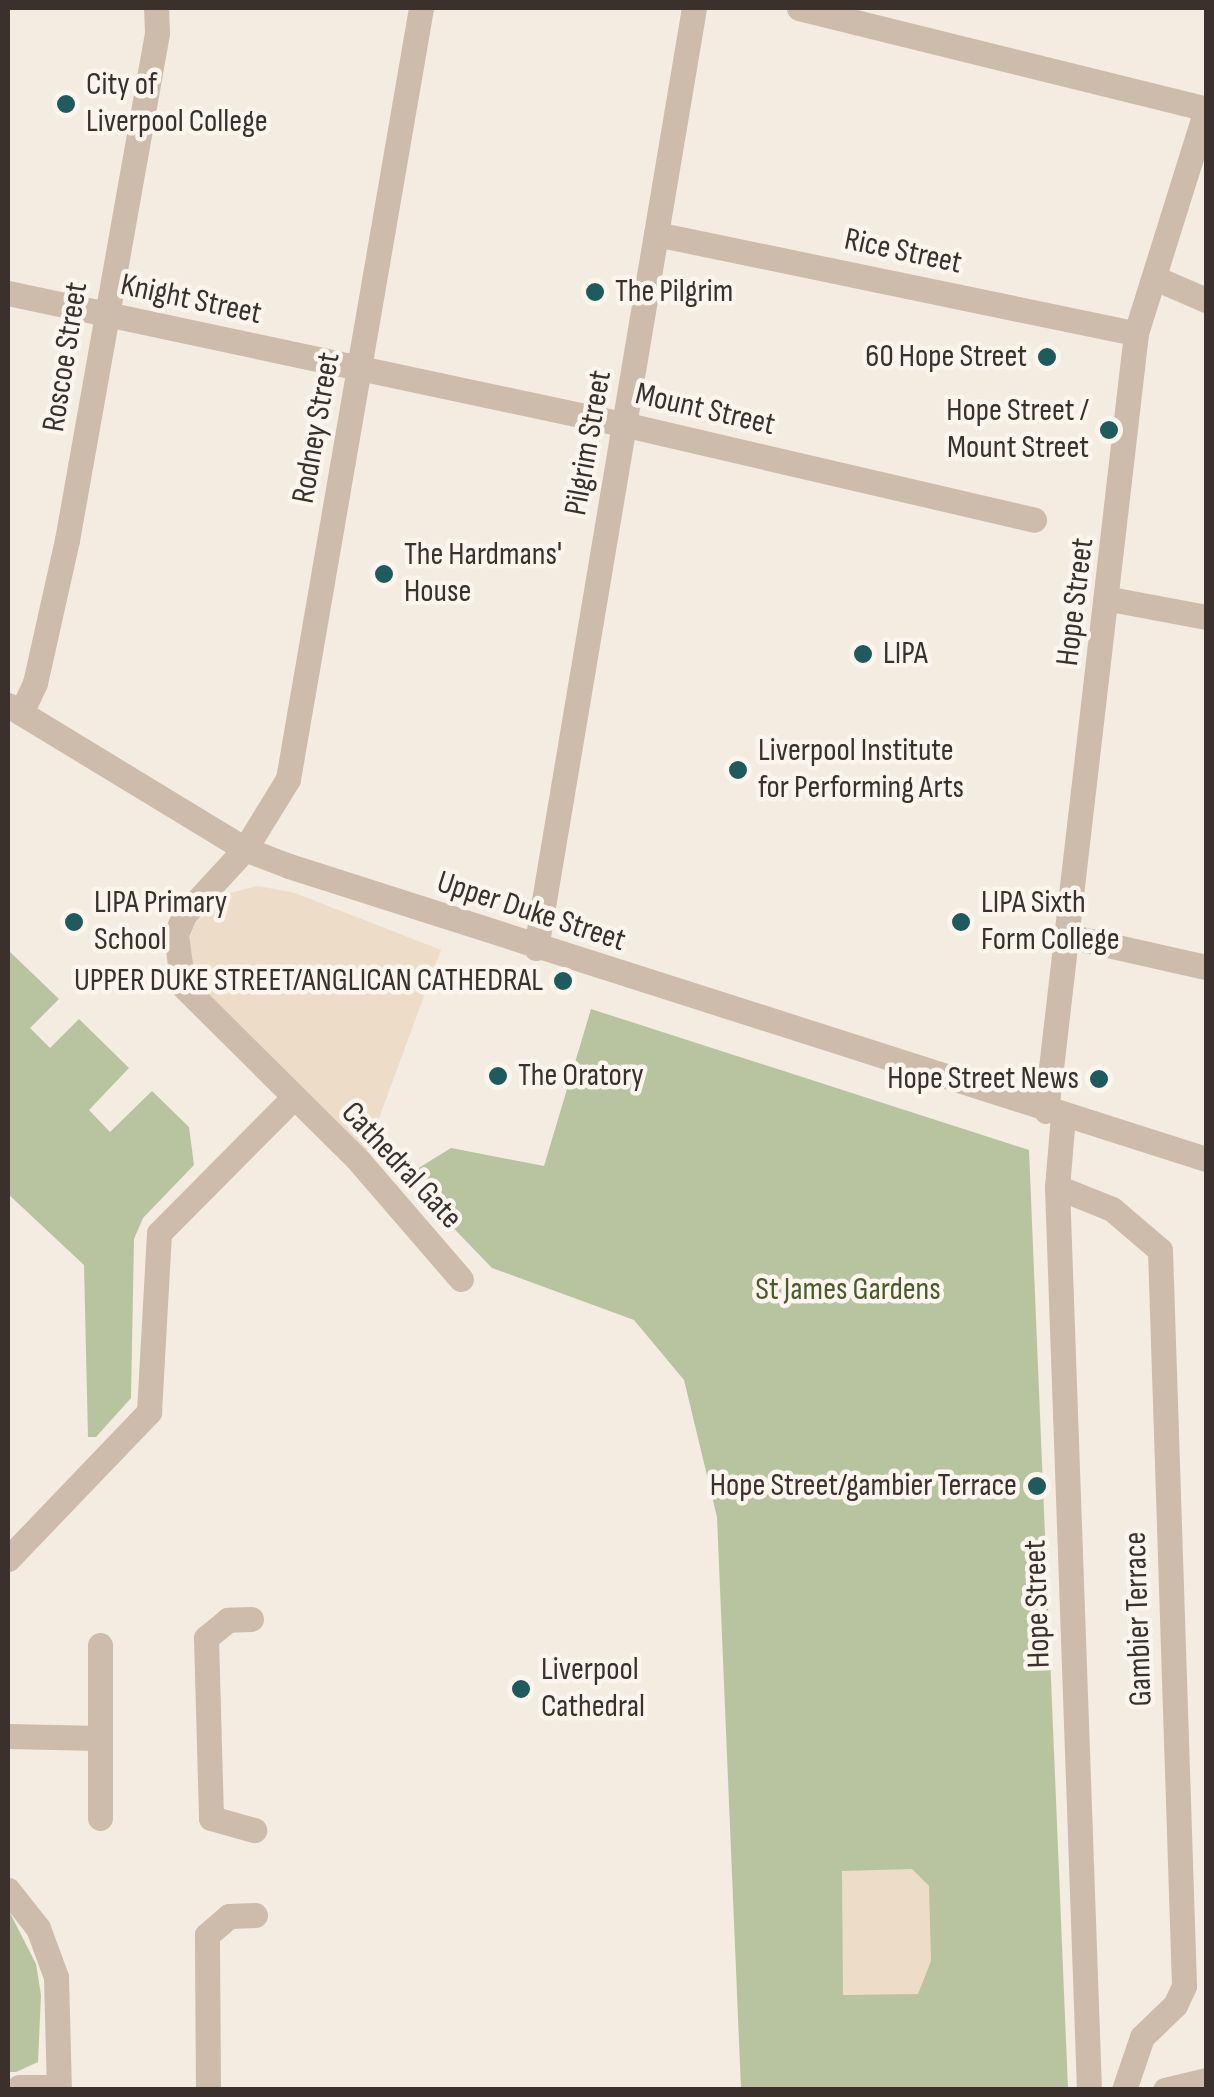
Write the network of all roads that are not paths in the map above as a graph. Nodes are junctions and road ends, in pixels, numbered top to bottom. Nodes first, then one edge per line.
1 (156, 8) edge
2 (421, 8) edge
3 (694, 8) edge
4 (799, 8) edge
5 (1206, 109) edge
6 (656, 234) junction
7 (1155, 278) junction
8 (8, 293) edge
9 (1206, 300) edge
10 (105, 314) junction
11 (1136, 332) junction
12 (360, 370) junction
13 (626, 425) junction
14 (1034, 520) dead end
15 (1110, 598) junction
16 (1206, 617) edge
17 (14, 709) edge
18 (244, 849) junction
19 (1068, 936) junction
20 (536, 948) junction
21 (1206, 968) edge
22 (292, 1100) junction
23 (1054, 1114) junction
24 (1206, 1159) edge
25 (1057, 1187) junction
26 (460, 1279) dead end
27 (8, 1559) edge
28 (252, 1619) dead end
29 (100, 1645) dead end
30 (8, 1736) edge
31 (100, 1738) junction
32 (100, 1818) dead end
33 (254, 1830) dead end
34 (8, 1890) edge
35 (255, 1915) dead end
36 (1206, 2080) edge
37 (19, 2088) edge
38 (58, 2088) edge
39 (208, 2090) edge
40 (1089, 2090) edge
41 (1124, 2090) edge
42 (1166, 2090) edge

1 - 10 street, Roscoe Street
2 - 12 street, Rodney Street
3 - 6 street, Pilgrim Street
4 - 5 street
5 - 7 street, Hope Street
6 - 11 street, Rice Street
6 - 13 street, Pilgrim Street
7 - 9 street
7 - 11 street, Hope Street
8 - 10 street, Knight Street
10 - 12 street, Knight Street
10 - 17 street, Roscoe Street
11 - 15 street, Hope Street
12 - 13 street, Mount Street
12 - 18 street, Rodney Street
13 - 14 street, Mount Street
13 - 20 street, Pilgrim Street
15 - 16 street
15 - 19 street, Hope Street
17 - 18 street, Upper Duke Street
18 - 20 street, Upper Duke Street
18 - 22 street, Cathedral Gate
19 - 21 street
19 - 23 street, Hope Street
20 - 23 street, Upper Duke Street
22 - 26 street, Cathedral Gate
22 - 27 street, Cathedral Gate
23 - 24 street, Upper Duke Street
23 - 25 street, Hope Street
25 - 40 street, Hope Street
25 - 41 street, Gambier Terrace
28 - 33 street
29 - 31 street
30 - 31 street
31 - 32 street
34 - 38 street
35 - 39 street
36 - 42 street
37 - 38 street

